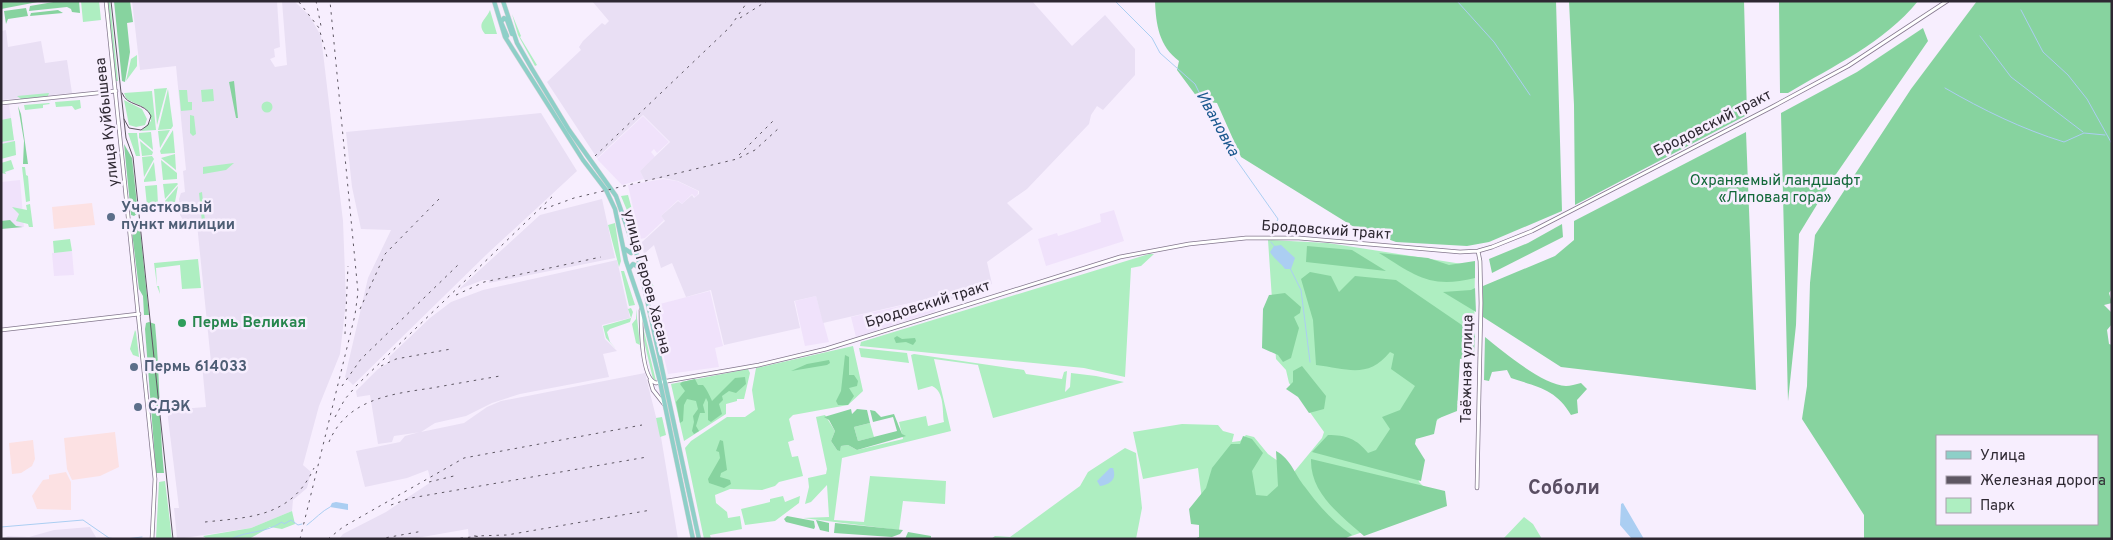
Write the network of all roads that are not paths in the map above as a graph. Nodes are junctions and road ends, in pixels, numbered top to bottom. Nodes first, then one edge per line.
1 (106, 1) edge
2 (494, 1) edge
3 (503, 1) edge
4 (1947, 1) edge
5 (517, 43) junction
6 (510, 45) junction
7 (116, 91) junction
8 (1, 103) edge
9 (635, 246) junction
10 (624, 248) junction
11 (1478, 251) junction
12 (640, 268) junction
13 (629, 271) junction
14 (641, 305) junction
15 (139, 314) junction
16 (1, 330) edge
17 (650, 377) junction
18 (665, 381) junction
19 (660, 382) junction
20 (665, 405) junction
21 (1478, 488) dead end
22 (152, 539) edge
23 (693, 539) edge
24 (699, 539) edge

1 - 7 street, улица Куйбышева
2 - 6 main road, улица Героев Хасана
3 - 5 main road, улица Героев Хасана
4 - 11 street, Бродовский тракт
5 - 6 main road
5 - 9 main road, улица Героев Хасана
6 - 10 main road, улица Героев Хасана
7 - 8 street
7 - 15 street, улица Куйбышева
9 - 10 main road
9 - 12 main road, улица Героев Хасана
10 - 13 main road, улица Героев Хасана
11 - 18 street, Бродовский тракт
11 - 21 street, Таёжная улица
12 - 13 main road
12 - 18 main road, улица Героев Хасана
13 - 14 main road, улица Героев Хасана
14 - 17 street
14 - 19 main road, улица Героев Хасана
15 - 16 street
15 - 22 street, улица Куйбышева
17 - 19 street
17 - 20 street
18 - 19 street, Бродовский тракт
18 - 24 main road, улица Героев Хасана
19 - 20 main road, улица Героев Хасана
20 - 23 main road, улица Героев Хасана

